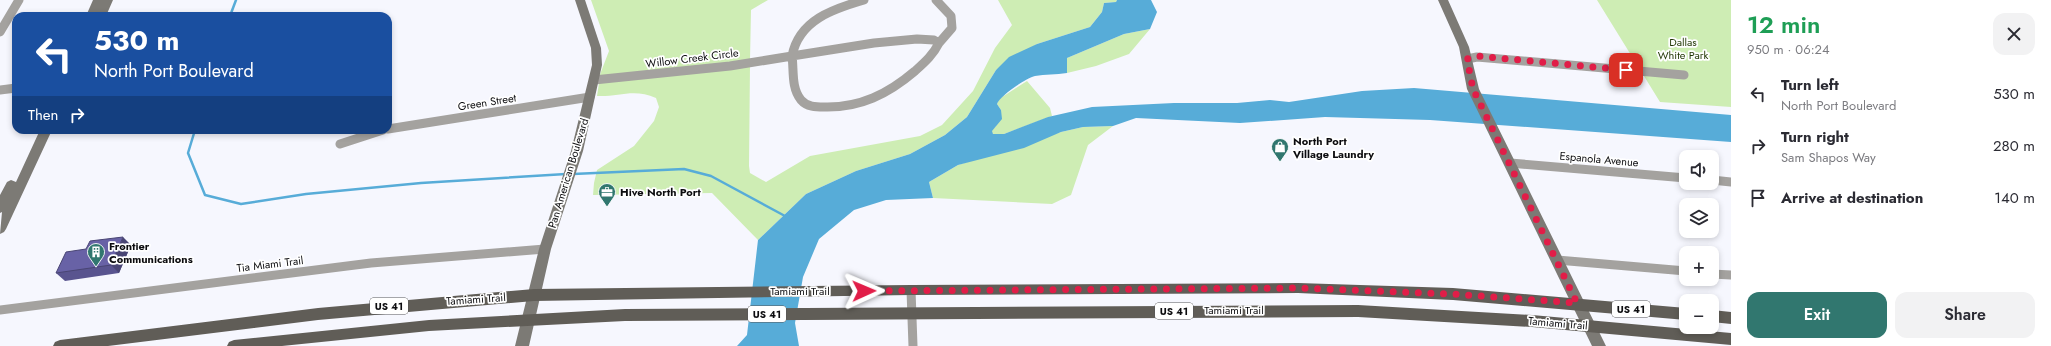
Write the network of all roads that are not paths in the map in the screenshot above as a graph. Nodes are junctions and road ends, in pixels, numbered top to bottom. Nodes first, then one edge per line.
1 (19, 0) edge
2 (98, 0) edge
3 (108, 0) edge
4 (580, 0) edge
5 (864, 0) edge
6 (936, 0) edge
7 (1443, 0) edge
8 (92, 12) edge
9 (103, 12) edge
10 (0, 32) edge
11 (939, 43) junction
12 (792, 56) junction
13 (1467, 59) junction
14 (1684, 75) dead end
15 (594, 80) junction
16 (12, 88) edge
17 (0, 90) edge
18 (590, 97) junction
19 (392, 128) edge
20 (36, 134) edge
21 (44, 134) edge
22 (371, 134) edge
23 (340, 144) dead end
24 (1510, 163) junction
25 (1679, 177) edge
26 (1719, 181) edge
27 (1731, 182) edge
28 (5, 201) edge
29 (0, 229) edge
30 (545, 249) junction
31 (1557, 260) junction
32 (1679, 271) edge
33 (1719, 274) edge
34 (1731, 275) edge
35 (911, 290) junction
36 (534, 295) junction
37 (1577, 303) junction
38 (0, 310) edge
39 (912, 312) junction
40 (1679, 313) edge
41 (1719, 317) edge
42 (528, 318) junction
43 (1731, 318) edge
44 (1589, 326) junction
45 (1731, 339) edge
46 (60, 346) edge
47 (234, 346) edge
48 (522, 346) edge
49 (913, 346) edge
50 (1599, 346) edge

1 - 10 street
2 - 8 street
3 - 9 street
4 - 15 street, Pan American Boulevard
5 - 12 street
6 - 11 street
7 - 13 street
11 - 12 street, Willow Creek Circle
11 - 12 street
12 - 15 street, Willow Creek Circle
13 - 14 street
13 - 24 street
15 - 18 street, Pan American Boulevard
16 - 17 street
18 - 19 street, Green Street
18 - 30 street, Pan American Boulevard
20 - 28 street
21 - 28 street
22 - 23 street
24 - 25 street, Espanola Avenue
24 - 31 street
26 - 27 street
28 - 29 street
30 - 36 street, Pan American Boulevard
30 - 38 street, Tia Miami Trail
31 - 32 street
31 - 37 street
33 - 34 street
35 - 36 main road, Tamiami Trail / US 41
35 - 37 main road, Tamiami Trail / US 41
35 - 39 street
36 - 42 street, Pan American Boulevard
36 - 46 main road, Tamiami Trail / US 41
37 - 40 main road, Tamiami Trail / US 41
37 - 44 street
39 - 42 main road, Tamiami Trail / US 41
39 - 44 main road, Tamiami Trail / US 41
39 - 49 street
41 - 43 main road
42 - 47 main road, Tamiami Trail / US 41
42 - 48 street, Pan American Boulevard
44 - 45 main road, Tamiami Trail / US 41
44 - 50 street

